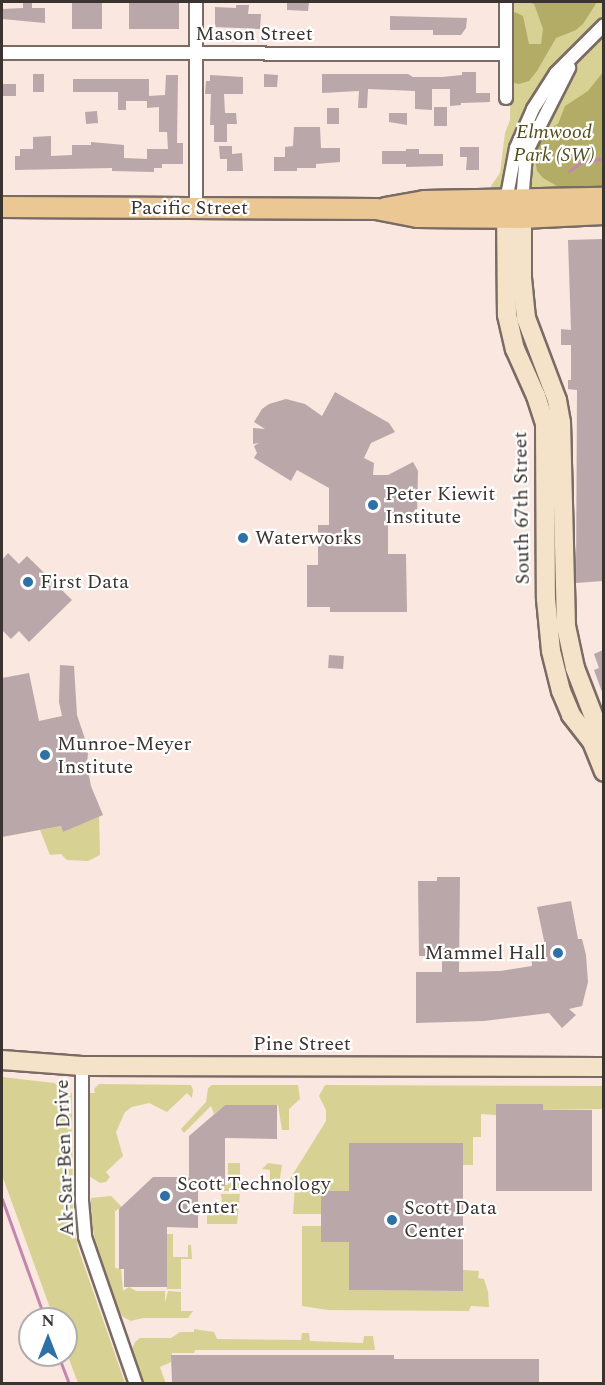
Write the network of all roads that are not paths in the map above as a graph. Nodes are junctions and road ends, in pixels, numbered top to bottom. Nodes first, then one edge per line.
1 (196, 2) edge
2 (506, 2) edge
3 (603, 25) edge
4 (2, 53) edge
5 (196, 53) junction
6 (506, 54) junction
7 (506, 98) dead end
8 (603, 198) edge
9 (2, 207) edge
10 (196, 207) junction
11 (514, 209) junction
12 (603, 214) edge
13 (528, 378) junction
14 (562, 446) junction
15 (603, 743) edge
16 (603, 772) edge
17 (2, 1060) edge
18 (82, 1066) junction
19 (603, 1067) edge
20 (136, 1383) edge

1 - 5 street
2 - 6 street
3 - 11 street
4 - 5 street, Mason Street
5 - 6 street, Mason Street
5 - 10 street
6 - 7 street
8 - 11 main road, Pacific Street
9 - 10 main road, Pacific Street
10 - 11 main road, Pacific Street
11 - 12 main road, Pacific Street
11 - 13 main road, South 67th Street
11 - 14 main road, South 67th Street
13 - 14 main road
13 - 16 main road, South 67th Street
14 - 15 main road, South 67th Street
17 - 18 main road, Pine Street
18 - 19 main road, Pine Street
18 - 20 street, Ak-Sar-Ben Drive

